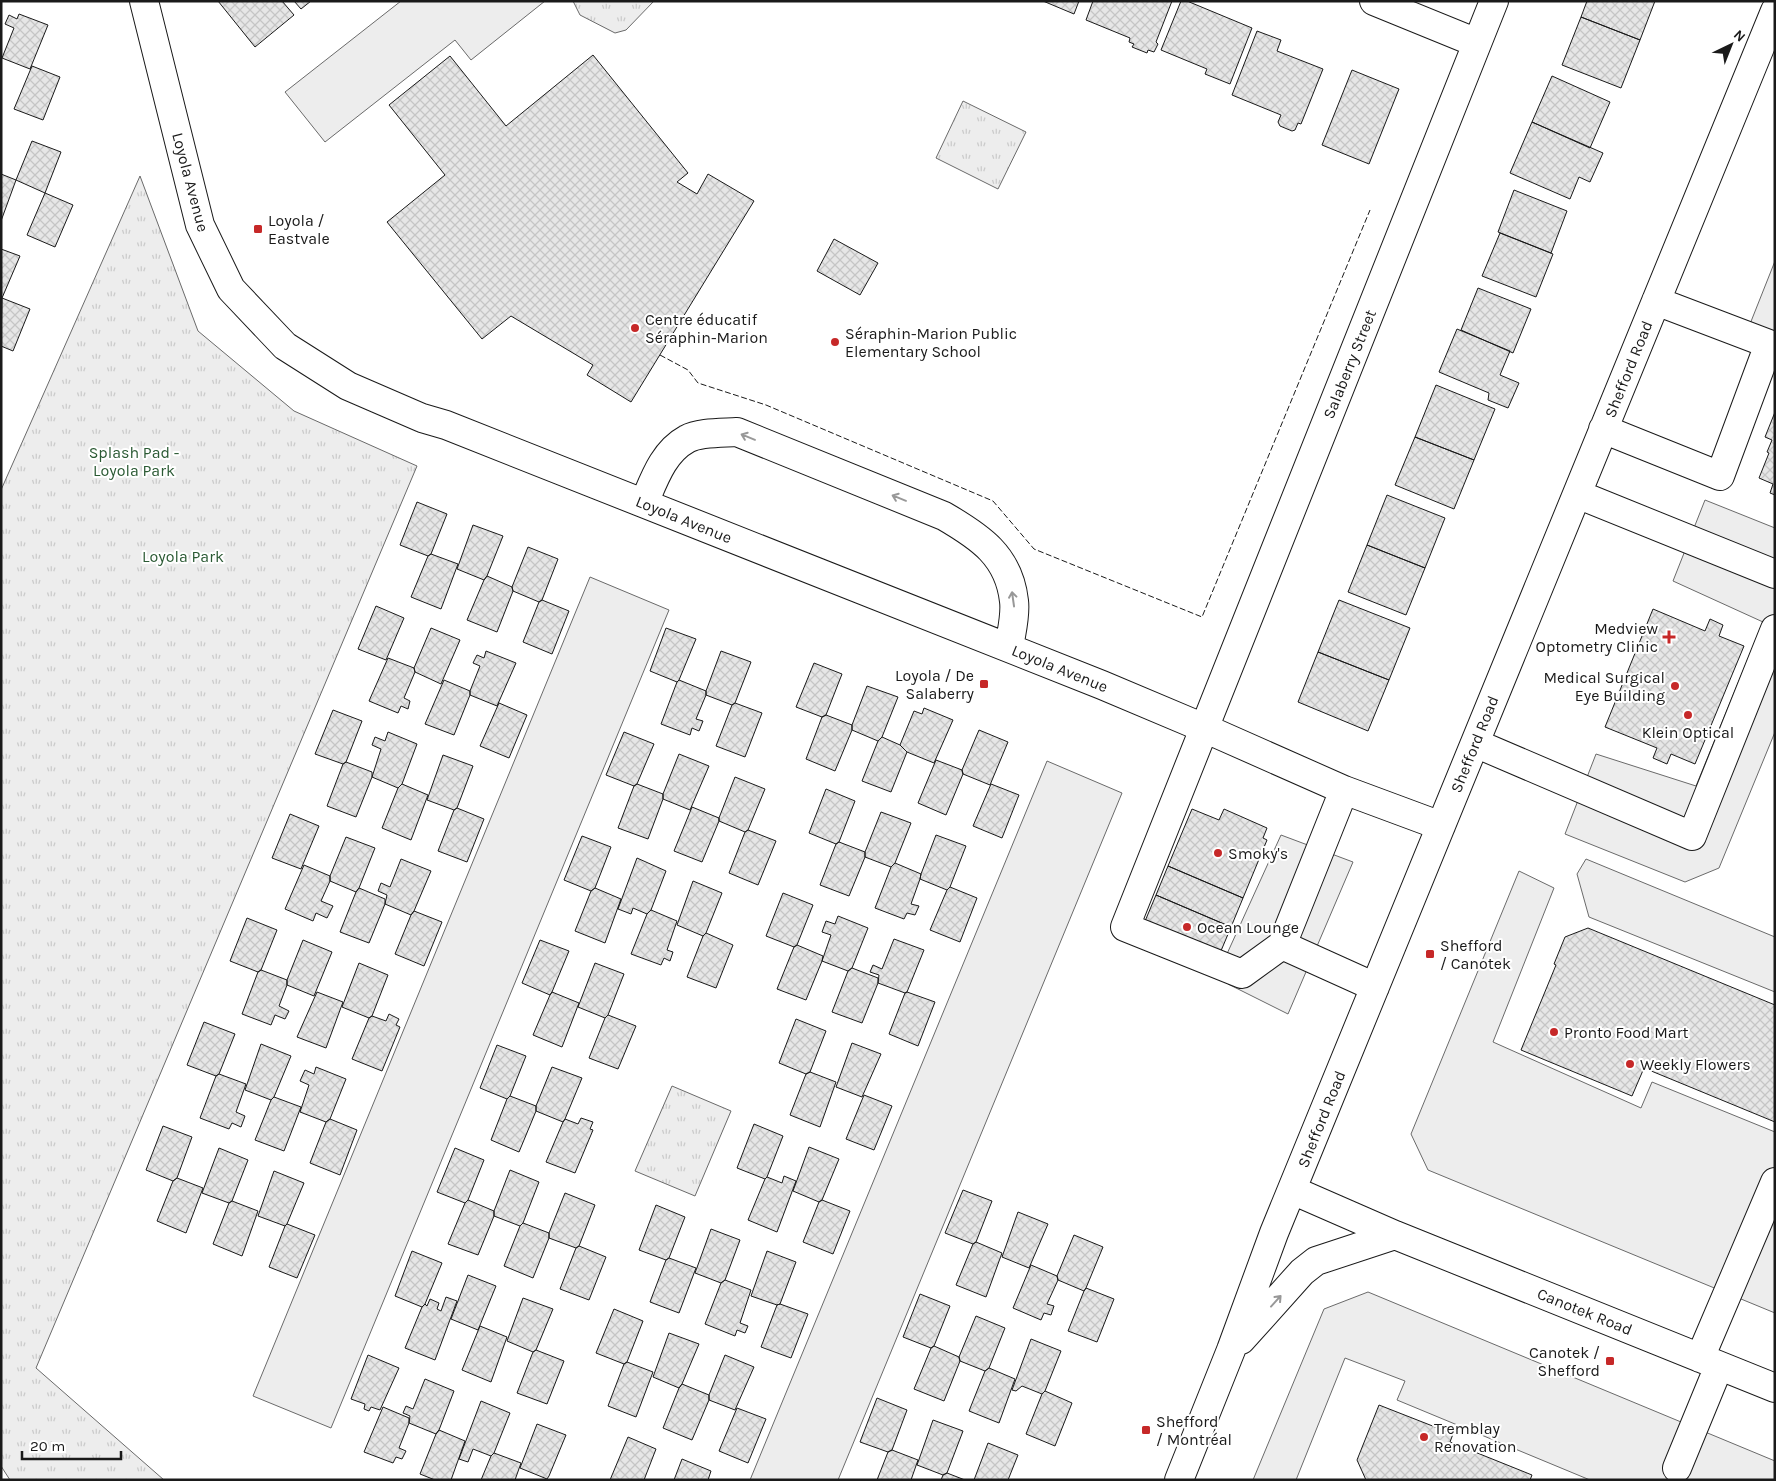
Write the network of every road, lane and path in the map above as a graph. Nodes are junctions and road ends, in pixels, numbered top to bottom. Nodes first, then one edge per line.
1 (144, 1) edge
2 (1374, 1) edge
3 (1494, 1) edge
4 (1775, 11) edge
5 (1477, 43) junction
6 (1656, 300) junction
7 (1603, 428) junction
8 (1576, 494) junction
9 (644, 503) junction
10 (1775, 574) edge
11 (1775, 629) edge
12 (1008, 648) junction
13 (1204, 728) junction
14 (1474, 743) junction
15 (1344, 790) junction
16 (1441, 826) junction
17 (1282, 945) junction
18 (1375, 987) junction
19 (1775, 1182) edge
20 (1292, 1190) junction
21 (1395, 1235) junction
22 (1231, 1350) junction
23 (1710, 1362) junction
24 (1775, 1388) edge
25 (1677, 1468) dead end
26 (1179, 1480) edge

1 - 9 street, Loyola Avenue
2 - 5 street
3 - 5 street, Salaberry Street
4 - 6 street, Shefford Road
5 - 13 street, Salaberry Street
6 - 7 street, Shefford Road
6 - 7 street
7 - 8 street, Shefford Road
8 - 10 street
8 - 14 street, Shefford Road
9 - 12 street, Loyola Avenue
12 -> 9 street
11 - 14 street
12 - 13 street, Loyola Avenue
13 - 15 street, Loyola Avenue
13 - 17 street, Salaberry Street
14 - 16 street, Shefford Road
15 - 16 street, Loyola Avenue
15 - 17 street
16 - 18 street, Shefford Road
17 - 18 street
18 - 20 street, Shefford Road
19 - 23 street
20 - 21 street, Canotek Road
20 - 22 street, Shefford Road
22 -> 21 street
21 - 23 street, Canotek Road
22 - 26 street, Shefford Road
23 - 24 street, Canotek Road
23 - 25 street

